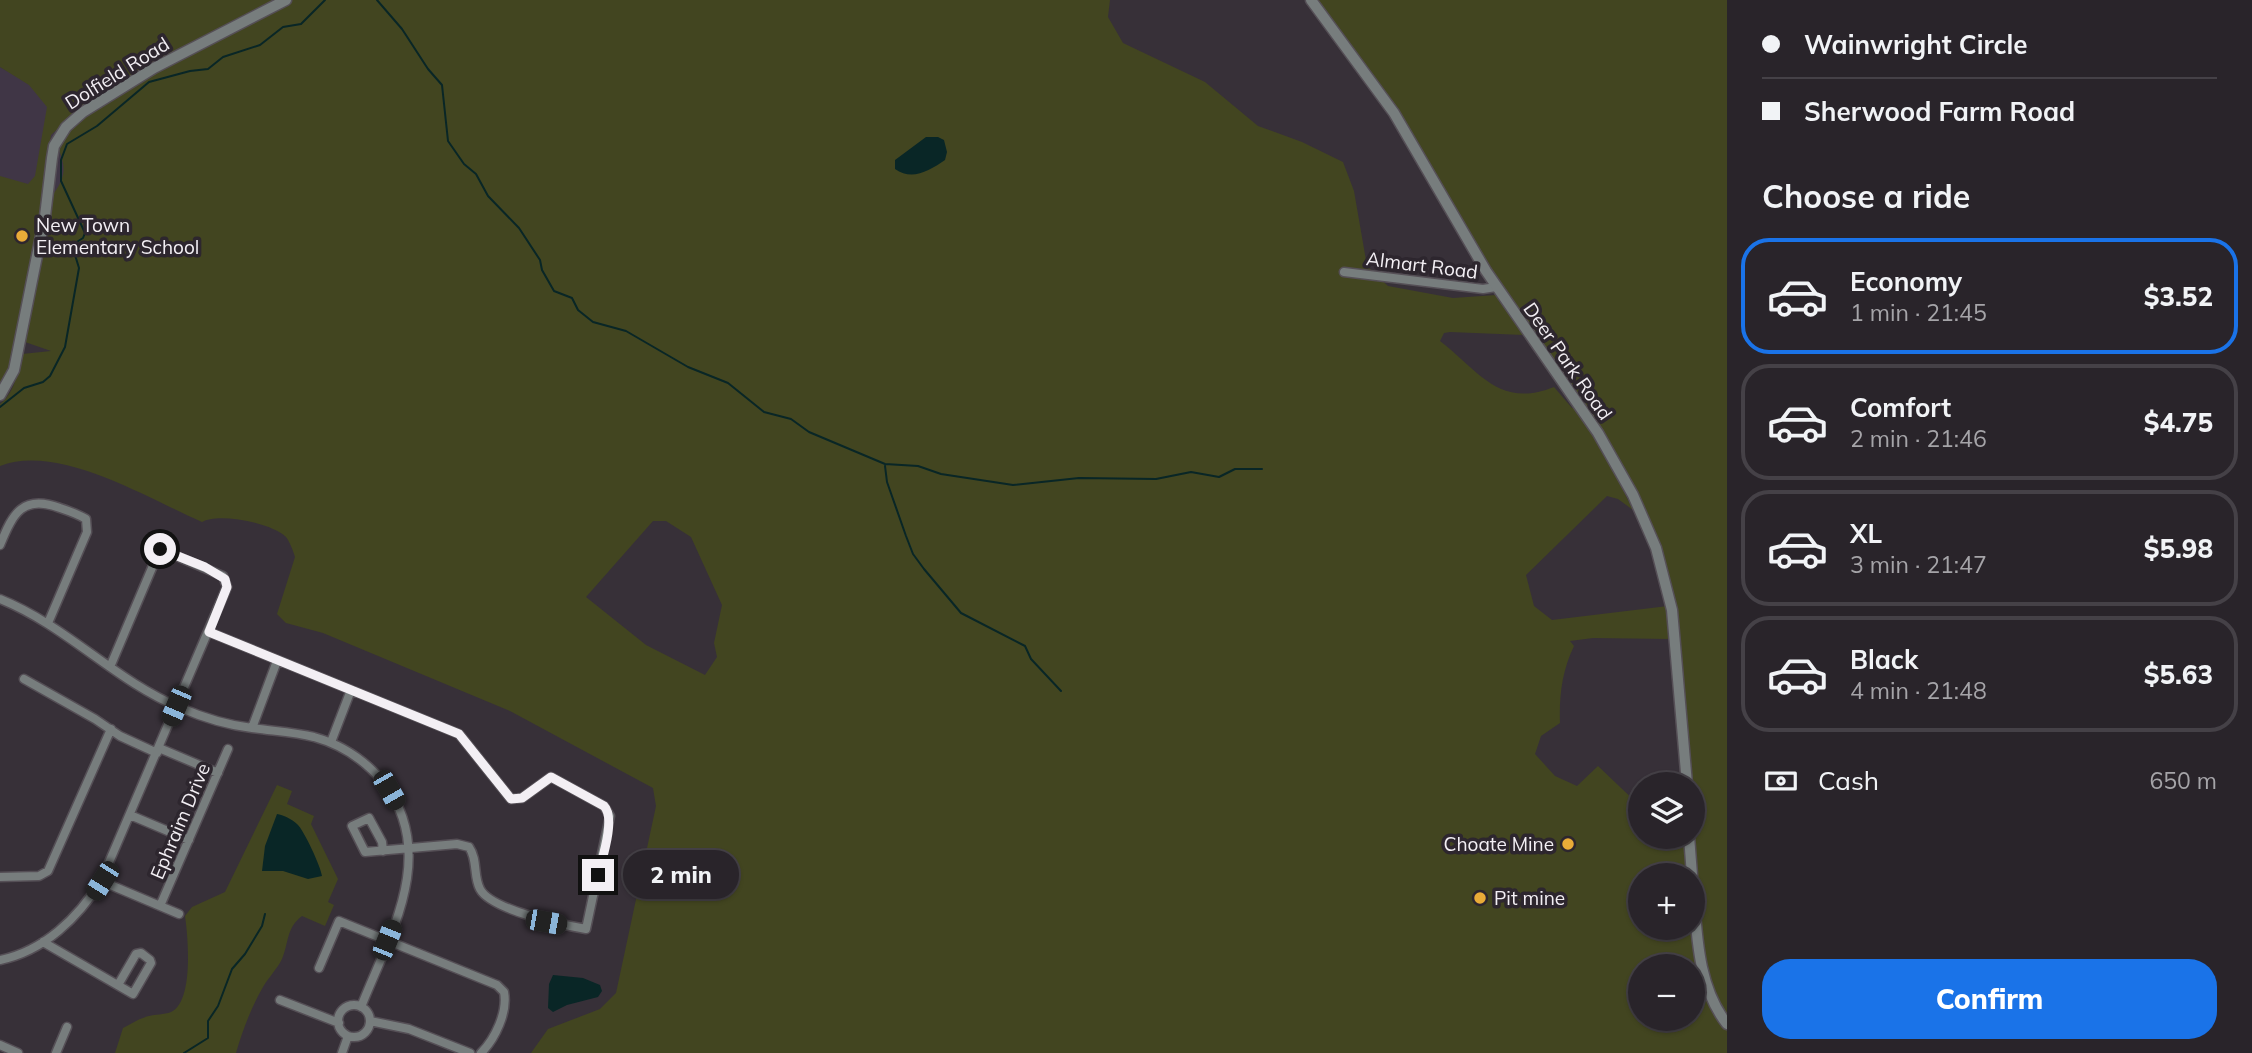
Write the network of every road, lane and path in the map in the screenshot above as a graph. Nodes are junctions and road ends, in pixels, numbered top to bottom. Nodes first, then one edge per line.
1 (286, 0) edge
2 (1311, 0) edge
3 (1344, 272) dead end
4 (1496, 287) junction
5 (0, 395) edge
6 (0, 545) edge
7 (0, 599) edge
8 (48, 623) junction
9 (209, 632) junction
10 (277, 661) junction
11 (110, 667) junction
12 (24, 679) dead end
13 (351, 690) junction
14 (176, 706) junction
15 (252, 728) junction
16 (111, 729) junction
17 (331, 742) junction
18 (228, 749) dead end
19 (158, 750) junction
20 (1686, 772) edge
21 (218, 773) junction
22 (130, 815) junction
23 (189, 840) junction
24 (410, 849) junction
25 (383, 850) junction
26 (0, 877) edge
27 (102, 881) junction
28 (160, 906) junction
29 (179, 914) dead end
30 (387, 940) junction
31 (1700, 940) edge
32 (43, 942) junction
33 (0, 960) edge
34 (319, 968) dead end
35 (118, 985) junction
36 (280, 1000) dead end
37 (361, 1007) junction
38 (370, 1021) junction
39 (339, 1023) junction
40 (1727, 1024) edge
41 (67, 1027) dead end
42 (348, 1036) junction
43 (0, 1045) edge
44 (18, 1053) edge
45 (56, 1053) edge
46 (342, 1053) edge
47 (470, 1053) edge
48 (481, 1053) edge

1 - 5 street, Dolfield Road
2 - 4 street, Deer Park Road
3 - 4 street, Almart Road
4 - 20 street, Deer Park Road
6 - 8 street
7 - 8 street
8 - 11 street
9 - 10 street
9 - 11 street
9 - 14 street
10 - 13 street
10 - 15 street
11 - 14 street
12 - 16 street
13 - 17 street
13 - 24 street
14 - 15 street
14 - 19 street
15 - 17 street
16 - 19 street
16 - 26 street
17 - 24 street
18 - 21 street, Ephraim Drive
19 - 21 street
19 - 22 street
21 - 23 street, Ephraim Drive
22 - 23 street
22 - 27 street
23 - 28 street, Ephraim Drive
24 - 25 street
24 - 30 street
25 - 25 street
27 - 28 street
27 - 32 street
28 - 29 street
30 - 34 street
30 - 37 street
30 - 48 street
31 - 40 street
32 - 33 street
32 - 35 street
35 - 35 street
36 - 39 street
37 - 38 street
37 - 39 street
38 - 42 street
38 - 47 street
39 - 42 street
41 - 45 street
42 - 46 street
43 - 44 street

